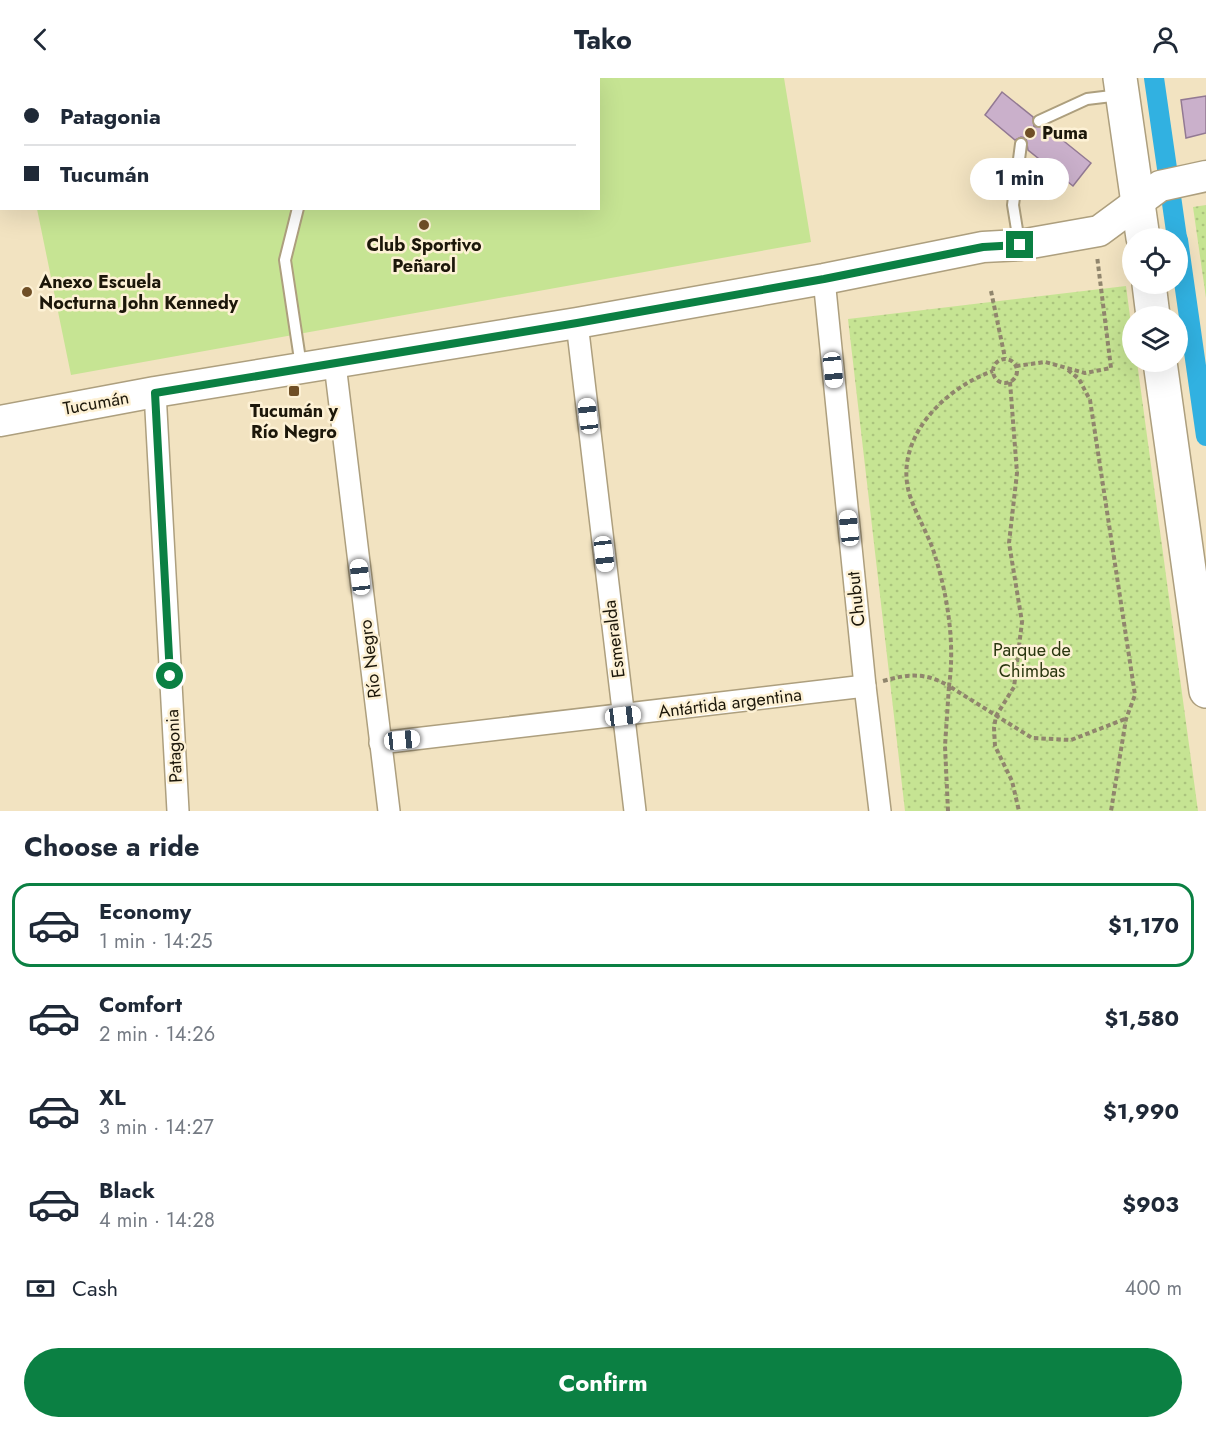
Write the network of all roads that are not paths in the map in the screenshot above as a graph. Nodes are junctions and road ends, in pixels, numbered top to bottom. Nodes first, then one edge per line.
1 (1121, 86) edge
2 (1039, 121) dead end
3 (1021, 144) dead end
4 (1171, 187) edge
5 (298, 210) edge
6 (1148, 228) edge
7 (1020, 245) junction
8 (824, 279) junction
9 (577, 323) junction
10 (335, 364) junction
11 (302, 369) junction
12 (1161, 372) edge
13 (155, 393) junction
14 (0, 421) edge
15 (865, 686) junction
16 (1206, 691) edge
17 (623, 716) junction
18 (380, 743) junction
19 (178, 811) edge
20 (389, 811) edge
21 (635, 811) edge
22 (880, 811) edge

1 - 2 lane
1 - 4 main road
3 - 7 lane
4 - 6 main road
4 - 7 main road, Tucumán
5 - 11 lane
7 - 8 main road, Tucumán
8 - 9 main road, Tucumán
8 - 15 street, Chubut
9 - 10 main road, Tucumán
9 - 17 street, Esmeralda
10 - 11 main road, Tucumán
10 - 18 street, Río Negro
11 - 13 main road, Tucumán
12 - 16 main road
13 - 14 main road, Tucumán
13 - 19 street, Patagonia
15 - 17 street, Antártida argentina
15 - 22 street, Chubut
17 - 18 street, Antártida argentina
17 - 21 street, Esmeralda
18 - 20 street, Río Negro

